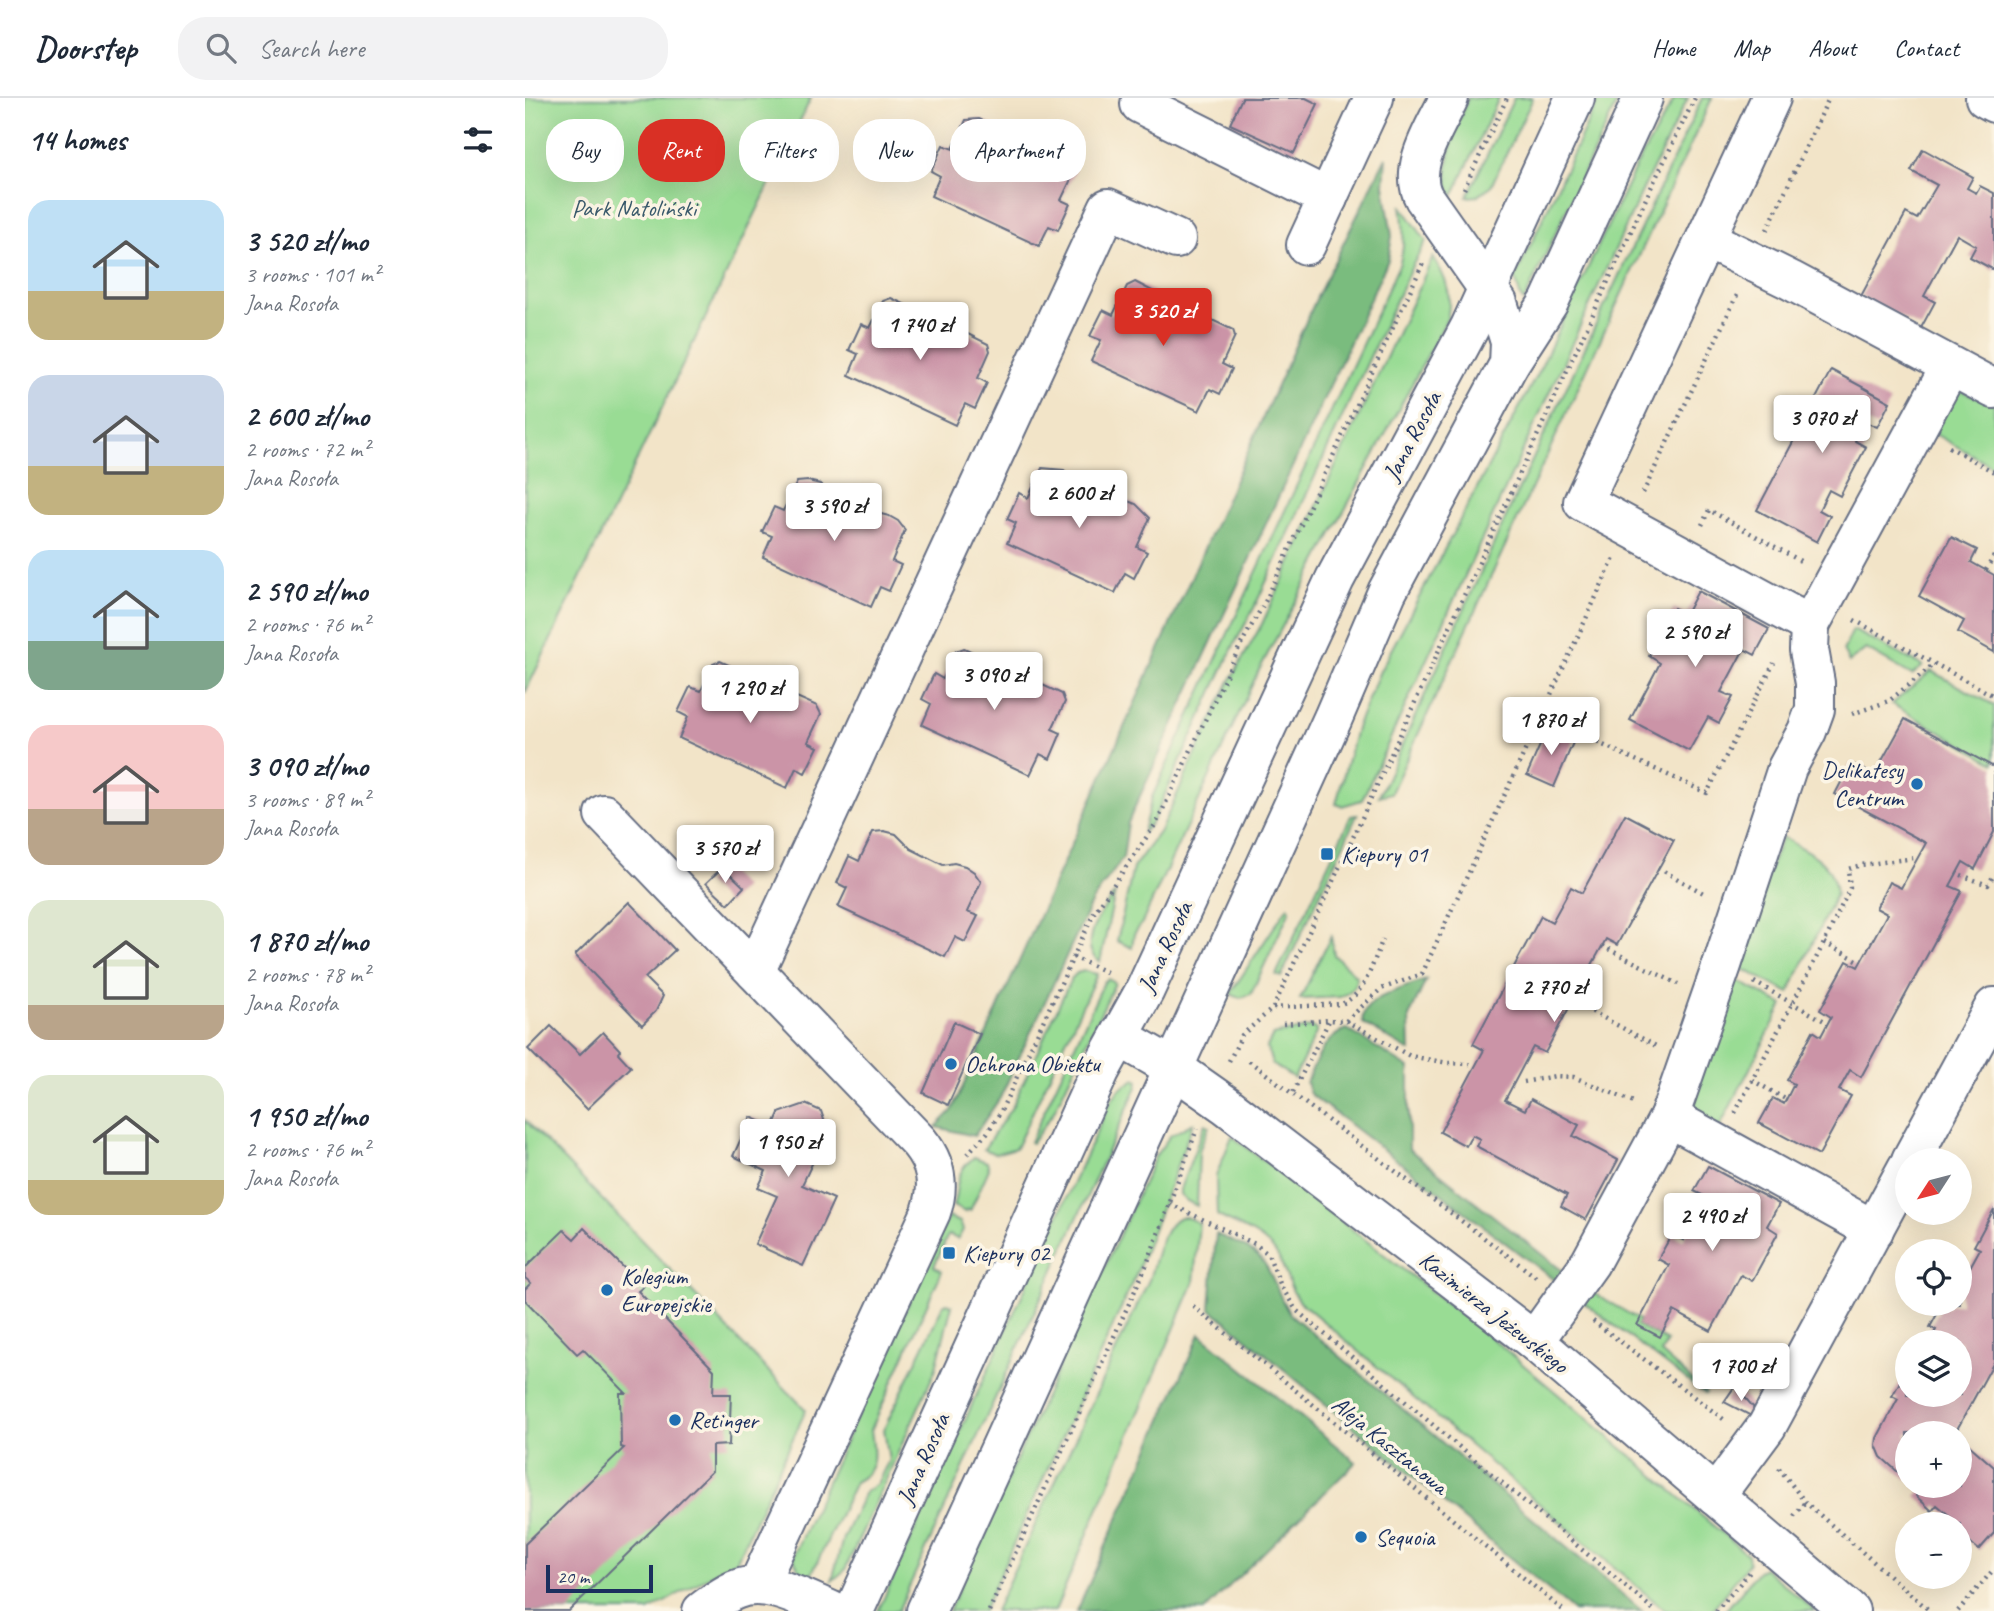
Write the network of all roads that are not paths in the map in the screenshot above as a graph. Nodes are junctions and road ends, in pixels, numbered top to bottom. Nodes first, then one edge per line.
1 (1374, 98) edge
2 (1448, 98) edge
3 (1575, 98) edge
4 (1643, 98) edge
5 (1771, 98) edge
6 (1985, 98) edge
7 (1994, 103) edge
8 (1140, 104) dead end
9 (1328, 198) junction
10 (1176, 239) dead end
11 (1706, 239) junction
12 (1306, 245) dead end
13 (1487, 288) junction
14 (1509, 364) junction
15 (1950, 367) junction
16 (1994, 389) edge
17 (1823, 602) junction
18 (604, 814) dead end
19 (755, 971) junction
20 (1994, 1007) edge
21 (1120, 1037) junction
22 (1172, 1067) junction
23 (1668, 1117) junction
24 (1918, 1148) edge
25 (1895, 1191) edge
26 (1874, 1230) junction
27 (1534, 1341) junction
28 (1714, 1496) junction
29 (758, 1586) junction
30 (702, 1611) edge
31 (832, 1611) edge
32 (854, 1611) edge
33 (926, 1611) edge
34 (1850, 1611) edge

1 - 9 street
2 - 13 street
3 - 13 street, Jana Rosoła
4 - 14 street
5 - 11 street
6 - 7 street
8 - 9 street
9 - 12 street
10 - 19 street
11 - 15 street
11 - 17 street
13 - 14 street
13 - 21 street, Jana Rosoła
14 - 22 street
15 - 16 street
15 - 17 street
17 - 23 street
18 - 19 street
19 - 29 street
20 - 24 street
21 - 22 street, Kazimierza Jeżewskiego
21 - 32 street, Jana Rosoła
22 - 27 street, Kazimierza Jeżewskiego
22 - 33 street
23 - 26 street
23 - 27 street
25 - 26 street
26 - 28 street
27 - 28 street, Kazimierza Jeżewskiego
28 - 34 street, Kazimierza Jeżewskiego
29 - 30 street
29 - 31 street

